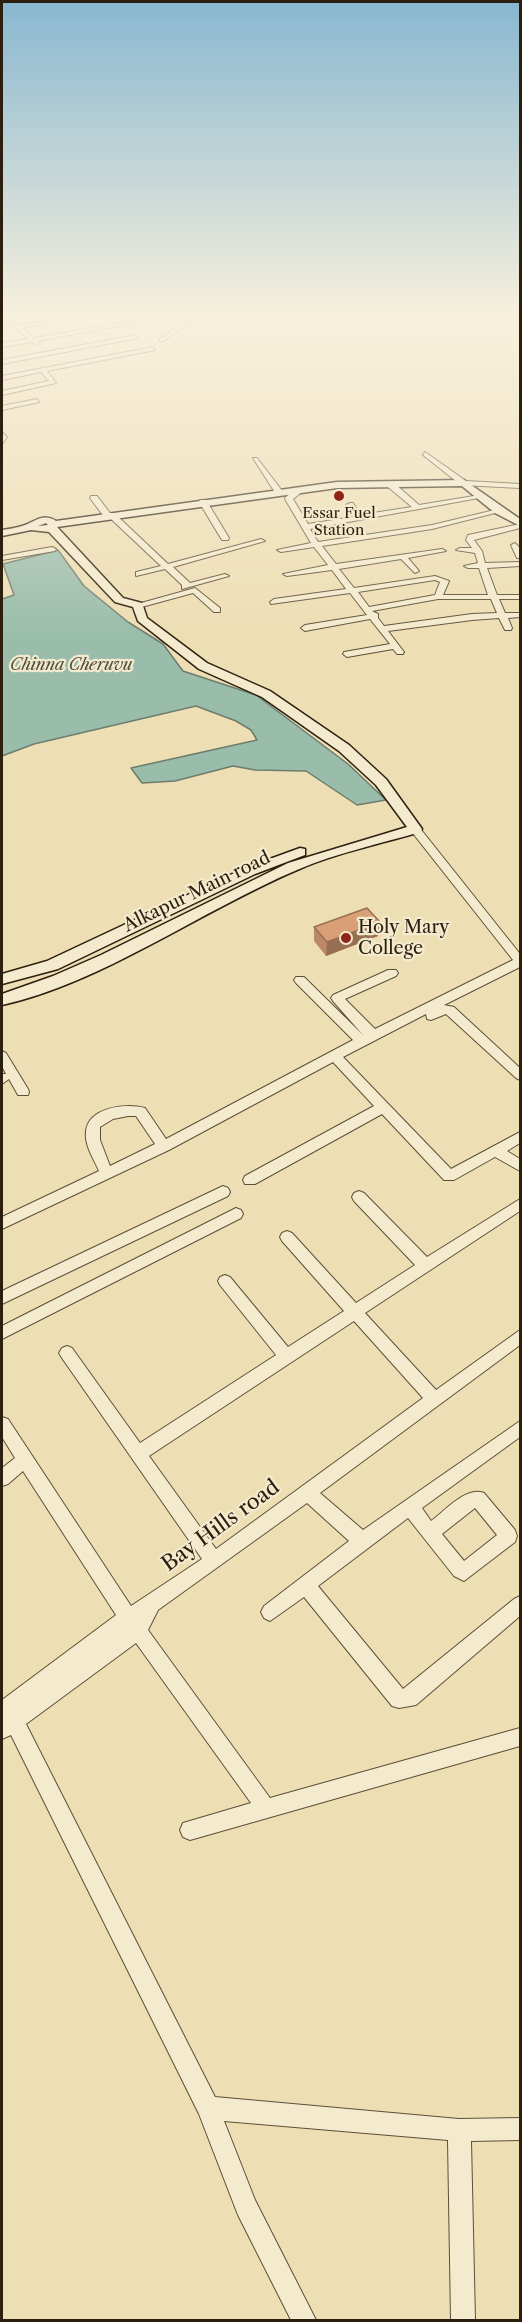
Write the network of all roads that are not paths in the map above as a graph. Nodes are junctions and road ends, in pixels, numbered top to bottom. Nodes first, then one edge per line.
1 (2, 435) edge
2 (2, 442) edge
3 (426, 454) dead end
4 (255, 459) dead end
5 (464, 483) junction
6 (391, 485) junction
7 (520, 486) edge
8 (299, 490) junction
9 (276, 492) junction
10 (480, 497) junction
11 (94, 498) dead end
12 (289, 499) junction
13 (203, 502) junction
14 (350, 505) dead end
15 (418, 508) junction
16 (499, 512) junction
17 (110, 516) junction
18 (358, 519) junction
19 (520, 525) edge
20 (53, 526) junction
21 (306, 527) junction
22 (2, 533) edge
23 (225, 538) dead end
24 (261, 542) dead end
25 (315, 543) junction
26 (520, 546) edge
27 (52, 549) dead end
28 (281, 550) dead end
29 (460, 550) dead end
30 (442, 551) dead end
31 (478, 551) junction
32 (403, 556) junction
33 (520, 556) edge
34 (2, 558) edge
35 (520, 564) edge
36 (482, 565) junction
37 (468, 566) dead end
38 (167, 567) junction
39 (334, 567) junction
40 (415, 571) dead end
41 (139, 574) dead end
42 (287, 574) dead end
43 (225, 576) dead end
44 (188, 586) junction
45 (354, 590) junction
46 (169, 591) dead end
47 (438, 597) junction
48 (520, 597) edge
49 (494, 598) junction
50 (274, 602) dead end
51 (138, 605) junction
52 (217, 610) dead end
53 (372, 613) junction
54 (520, 615) edge
55 (502, 616) junction
56 (305, 628) dead end
57 (508, 628) dead end
58 (384, 629) junction
59 (347, 654) dead end
60 (410, 823) junction
61 (60, 961) junction
62 (520, 961) edge
63 (73, 974) junction
64 (392, 974) dead end
65 (2, 979) edge
66 (300, 980) dead end
67 (2, 1000) edge
68 (368, 1038) junction
69 (2, 1056) edge
70 (337, 1058) junction
71 (520, 1075) edge
72 (23, 1092) dead end
73 (383, 1107) junction
74 (520, 1137) edge
75 (164, 1146) junction
76 (496, 1151) junction
77 (520, 1166) edge
78 (107, 1173) junction
79 (250, 1180) dead end
80 (223, 1192) dead end
81 (359, 1197) dead end
82 (520, 1204) edge
83 (236, 1214) dead end
84 (2, 1223) edge
85 (287, 1237) dead end
86 (425, 1265) junction
87 (225, 1281) dead end
88 (2, 1298) edge
89 (353, 1312) junction
90 (2, 1333) edge
91 (520, 1337) edge
92 (67, 1353) dead end
93 (287, 1356) junction
94 (434, 1399) junction
95 (520, 1428) edge
96 (3, 1429) edge
97 (139, 1454) junction
98 (25, 1460) junction
99 (2, 1478) edge
100 (306, 1492) junction
101 (410, 1507) junction
102 (430, 1532) junction
103 (362, 1542) junction
104 (214, 1561) junction
105 (306, 1585) junction
106 (520, 1605) edge
107 (270, 1612) dead end
108 (134, 1623) junction
109 (6, 1717) edge
110 (520, 1737) edge
111 (266, 1808) junction
112 (189, 1830) dead end
113 (208, 2108) junction
114 (520, 2129) edge
115 (459, 2130) junction
116 (304, 2320) edge
117 (463, 2320) edge

1 - 2 street
3 - 5 street
4 - 9 street
5 - 6 street
5 - 7 street
5 - 10 street
6 - 8 street
6 - 15 street
8 - 9 street
8 - 12 street
9 - 12 street
9 - 13 street
10 - 15 street
10 - 16 street
11 - 17 street
12 - 21 street
13 - 17 street
13 - 23 street
14 - 18 street
15 - 18 street
16 - 19 street
16 - 25 street
17 - 20 street
17 - 38 street
18 - 21 street
19 - 31 street
20 - 22 street
20 - 51 street
21 - 25 street
24 - 38 street
25 - 28 street
25 - 39 street
26 - 33 street
27 - 34 street
29 - 31 street
30 - 32 street
31 - 36 street
32 - 39 street
32 - 40 street
35 - 36 street
36 - 37 street
36 - 49 street
38 - 41 street
38 - 44 street
39 - 42 street
39 - 45 street
43 - 44 street
44 - 46 street
45 - 47 street
45 - 50 street
45 - 53 street
47 - 49 street
47 - 53 street
48 - 49 street
49 - 55 street
51 - 52 street
51 - 60 street
53 - 56 street
53 - 58 street
54 - 55 street
55 - 57 street
55 - 58 street
58 - 59 street
60 - 61 street, Alkapur Main road
60 - 62 street
60 - 63 street, Alkapur Main road
61 - 63 street
61 - 65 street, Alkapur Main road
62 - 68 street
63 - 67 street, Alkapur Main road
64 - 68 street
66 - 68 street
68 - 70 street
69 - 72 street
70 - 71 street
70 - 73 street
70 - 75 street
73 - 76 street
73 - 79 street
74 - 76 street
75 - 78 street
75 - 78 street
76 - 77 street
78 - 84 street
80 - 88 street
81 - 86 street
82 - 86 street
83 - 90 street
85 - 89 street
86 - 89 street
87 - 93 street
89 - 93 street
89 - 94 street
91 - 94 street
92 - 97 street
93 - 97 street
94 - 100 street
95 - 101 street
96 - 98 street
97 - 104 street
98 - 99 street
98 - 108 street
100 - 103 street, Bay Hills road
100 - 104 street, Bay Hills road
101 - 102 street
101 - 103 street
102 - 102 street
103 - 105 street
104 - 108 street, Bay Hills road
105 - 106 street
105 - 107 street
108 - 109 street
108 - 111 street
109 - 113 street
110 - 111 street
111 - 112 street
113 - 115 street
113 - 116 street
114 - 115 street
115 - 117 street

